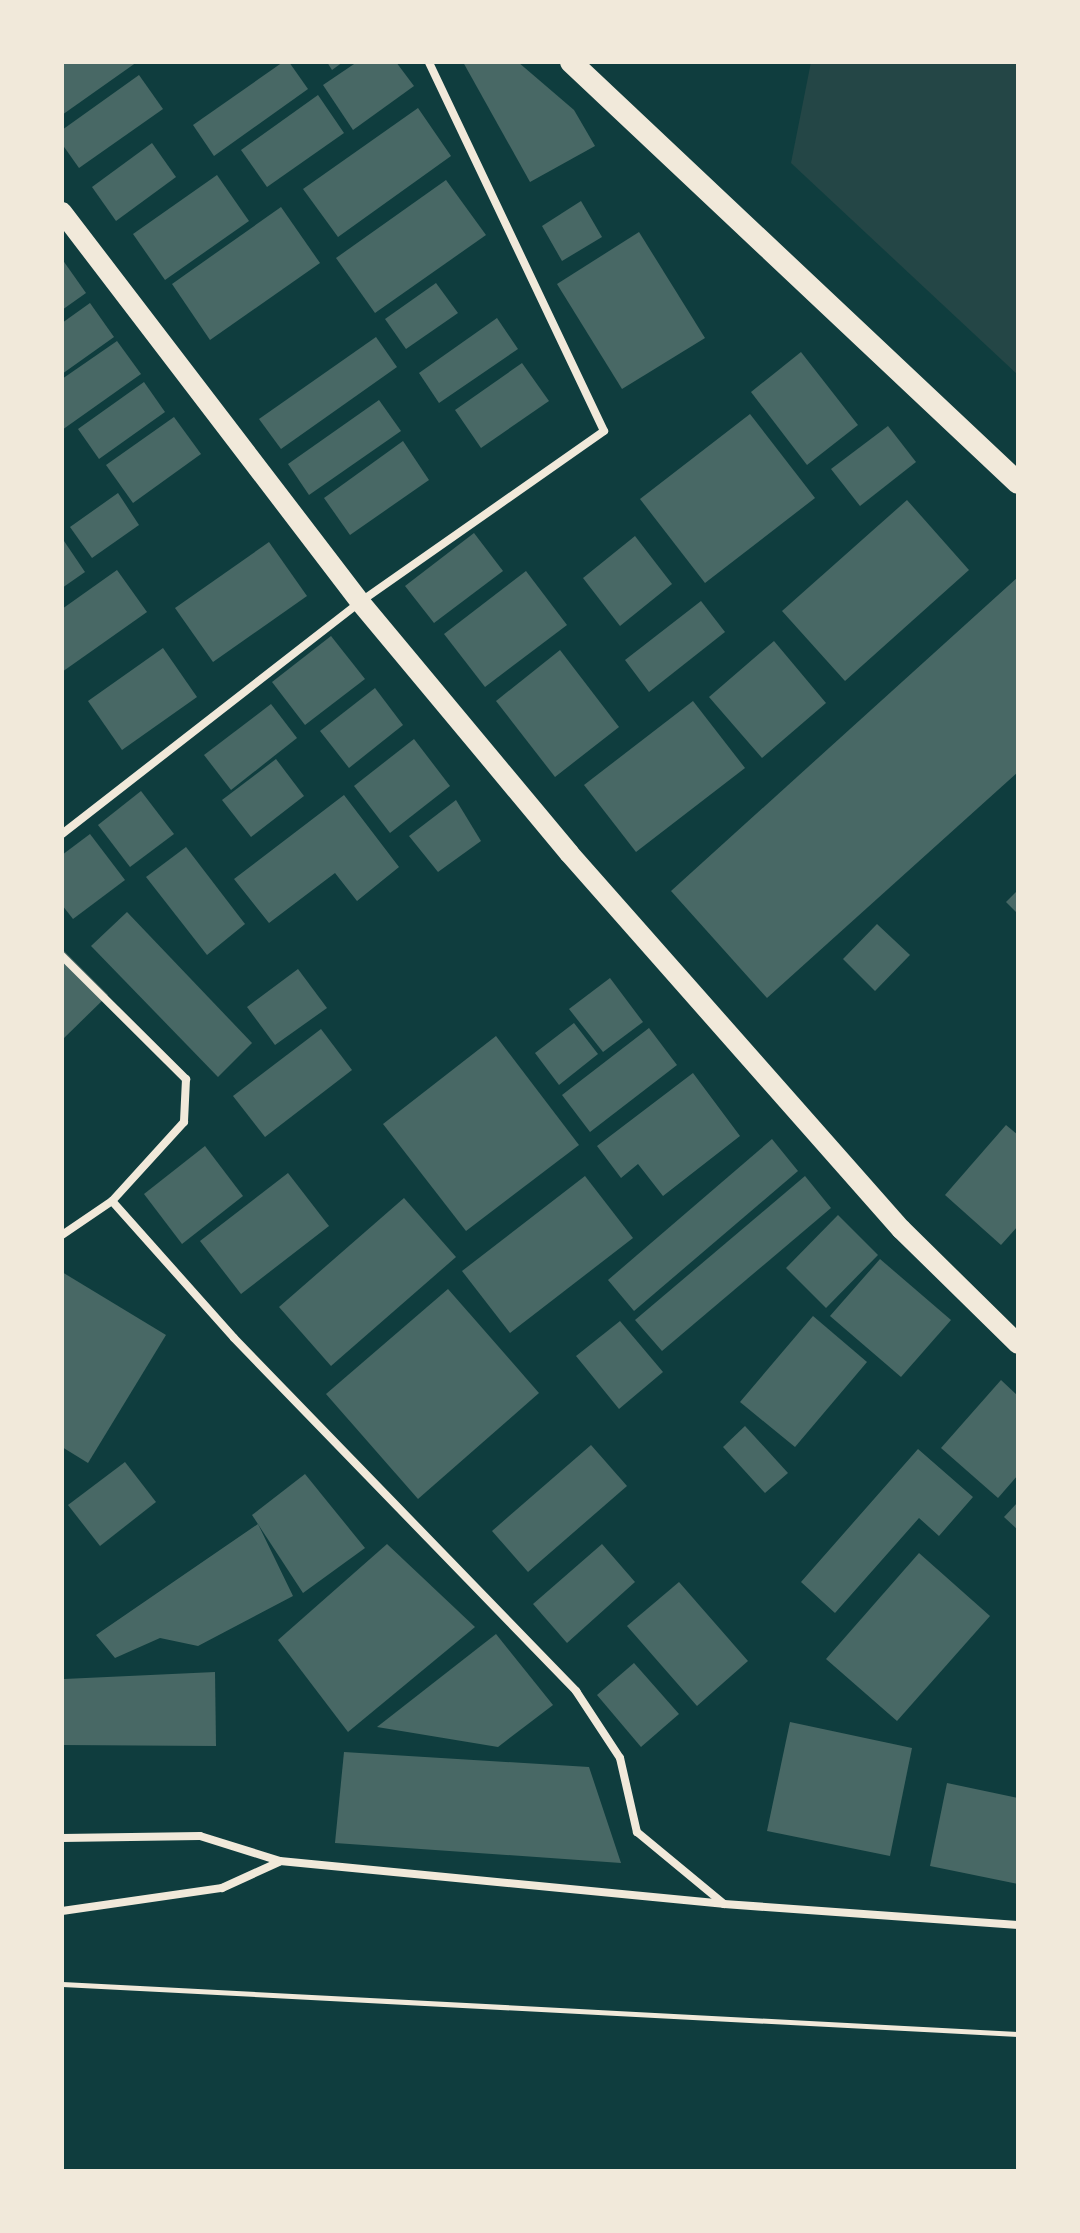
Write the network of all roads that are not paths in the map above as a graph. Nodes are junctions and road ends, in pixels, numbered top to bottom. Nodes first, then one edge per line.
1 (429, 62) edge
2 (571, 62) edge
3 (62, 212) edge
4 (1018, 483) edge
5 (360, 602) junction
6 (62, 834) edge
7 (62, 956) edge
8 (112, 1201) junction
9 (62, 1235) edge
10 (1018, 1344) edge
11 (62, 1838) edge
12 (280, 1861) junction
13 (724, 1904) junction
14 (62, 1911) edge
15 (1018, 1925) edge

1 - 5 street
2 - 4 highway
3 - 5 main road
5 - 6 street
5 - 10 main road
7 - 8 street
8 - 9 street
8 - 13 street
11 - 12 street
12 - 13 street
12 - 14 street
13 - 15 street

